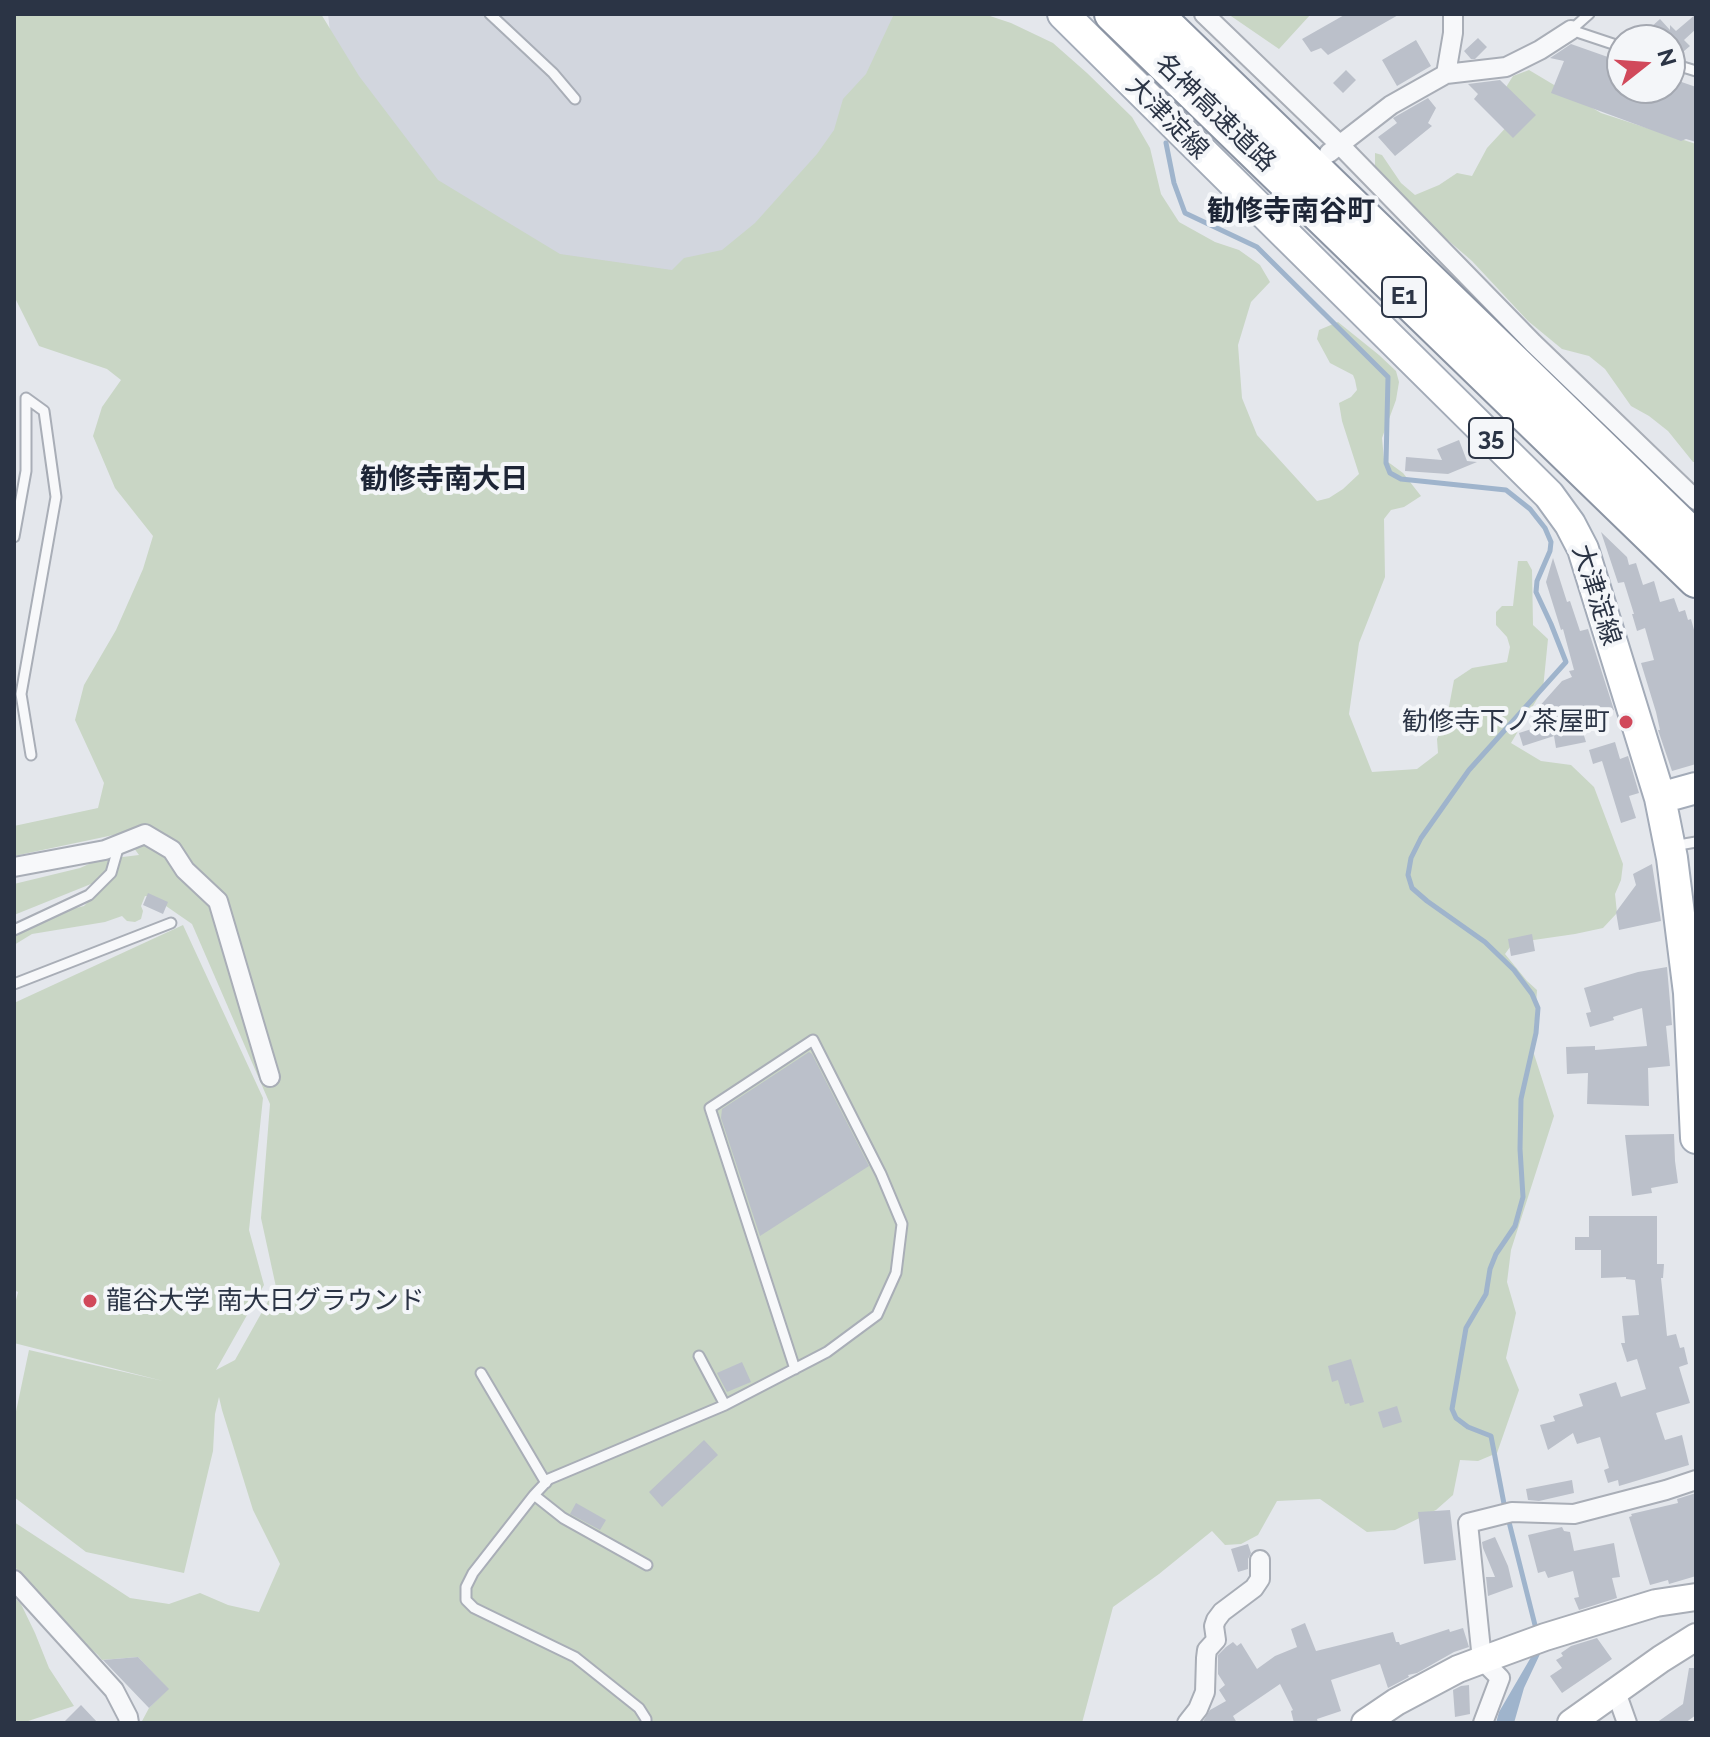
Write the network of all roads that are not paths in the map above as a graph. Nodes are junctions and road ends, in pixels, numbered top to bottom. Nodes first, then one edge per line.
1 (490, 14) edge
2 (1063, 14) edge
3 (1112, 14) edge
4 (1155, 14) edge
5 (1204, 14) edge
6 (1453, 14) edge
7 (1589, 14) edge
8 (1571, 30) junction
9 (1606, 42) edge
10 (1446, 74) junction
11 (575, 99) dead end
12 (1334, 148) junction
13 (1696, 500) edge
14 (14, 537) edge
15 (1696, 539) edge
16 (1696, 580) edge
17 (31, 755) dead end
18 (1696, 788) edge
19 (1660, 798) junction
20 (119, 845) junction
21 (1683, 845) edge
22 (14, 867) edge
23 (171, 923) dead end
24 (14, 930) edge
25 (14, 984) edge
26 (1693, 992) edge
27 (270, 1077) dead end
28 (1696, 1138) edge
29 (699, 1356) dead end
30 (795, 1369) junction
31 (481, 1373) dead end
32 (725, 1405) junction
33 (1696, 1480) edge
34 (546, 1483) junction
35 (534, 1495) junction
36 (1260, 1560) dead end
37 (647, 1565) dead end
38 (14, 1580) edge
39 (1696, 1597) edge
40 (1696, 1637) edge
41 (1482, 1660) junction
42 (1616, 1692) junction
43 (129, 1723) edge
44 (646, 1723) edge
45 (1187, 1723) edge
46 (1365, 1723) edge
47 (1483, 1723) edge
48 (1571, 1723) edge
49 (1627, 1723) edge

1 - 11 lane
2 - 19 main road, 大津淀線 / 35
3 - 16 highway, 名神高速道路 / E1
4 - 15 highway, 名神高速道路 / E1
5 - 12 street
6 - 10 street
7 - 8 lane
8 - 9 lane
8 - 10 street
10 - 12 street
12 - 13 street
14 - 17 lane
18 - 19 main road
19 - 21 main road, 大津淀線 / 35
20 - 22 street
20 - 24 lane
20 - 27 street
21 - 26 main road, 大津淀線 / 35
23 - 25 lane
26 - 28 main road, 大津淀線 / 35
29 - 32 lane
30 - 30 lane
30 - 32 lane
31 - 34 lane
32 - 34 lane
33 - 41 street
34 - 35 lane
35 - 37 lane
35 - 44 lane
36 - 45 street
38 - 43 street
39 - 41 street
40 - 42 street
41 - 46 street
41 - 47 street
42 - 48 street
42 - 49 street

